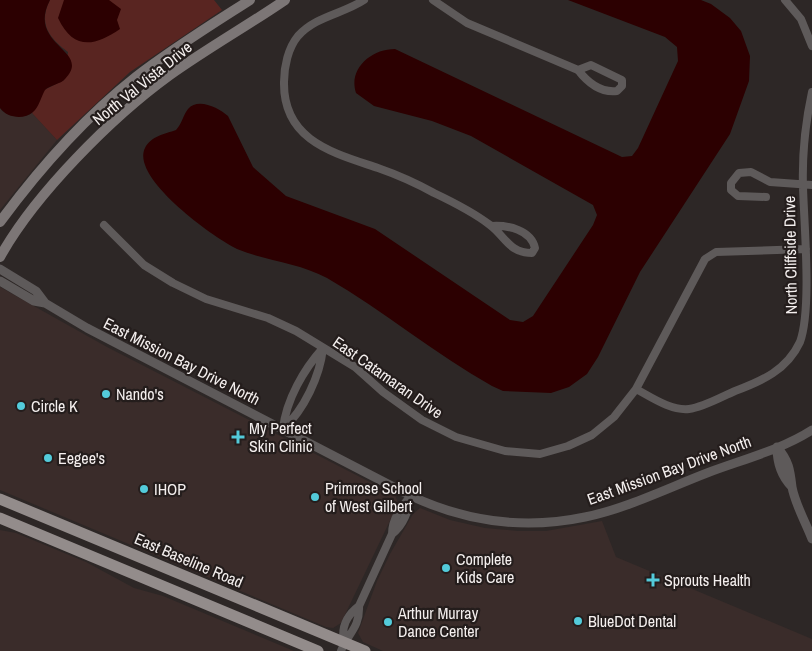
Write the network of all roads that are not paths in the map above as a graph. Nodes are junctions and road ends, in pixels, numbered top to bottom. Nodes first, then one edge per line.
1 (250, 0) edge
2 (285, 0) edge
3 (364, 0) edge
4 (433, 0) edge
5 (785, 0) edge
6 (812, 46) edge
7 (578, 70) junction
8 (812, 92) edge
9 (803, 185) junction
10 (812, 185) edge
11 (766, 197) dead end
12 (0, 222) edge
13 (104, 224) dead end
14 (492, 226) junction
15 (806, 249) junction
16 (0, 257) edge
17 (0, 269) edge
18 (0, 281) edge
19 (45, 303) junction
20 (323, 348) junction
21 (636, 389) junction
22 (283, 429) junction
23 (812, 430) edge
24 (777, 447) junction
25 (411, 496) junction
26 (0, 499) edge
27 (0, 518) edge
28 (812, 539) edge
29 (342, 647) edge
30 (318, 651) edge
31 (365, 651) edge

1 - 12 main road, North Val Vista Drive
2 - 16 main road, North Val Vista Drive
3 - 14 street
4 - 7 street
5 - 6 street
7 - 7 street
8 - 9 street, North Cliffside Drive
9 - 10 street
9 - 11 street
9 - 15 street, North Cliffside Drive
13 - 20 street, East Catamaran Drive
14 - 14 street
15 - 21 street, East Catamaran Drive
15 - 21 street, North Cliffside Drive
17 - 19 street, East Mission Bay Drive North
18 - 19 street, East Mission Bay Drive North
19 - 22 street, East Mission Bay Drive North
20 - 21 street, East Catamaran Drive
20 - 22 street
20 - 22 street
22 - 25 street, East Mission Bay Drive North
23 - 24 street, East Mission Bay Drive North
24 - 25 street, East Mission Bay Drive North
24 - 28 street
25 - 29 street
26 - 29 main road, East Baseline Road
27 - 30 main road, East Baseline Road
29 - 31 main road, East Baseline Road

